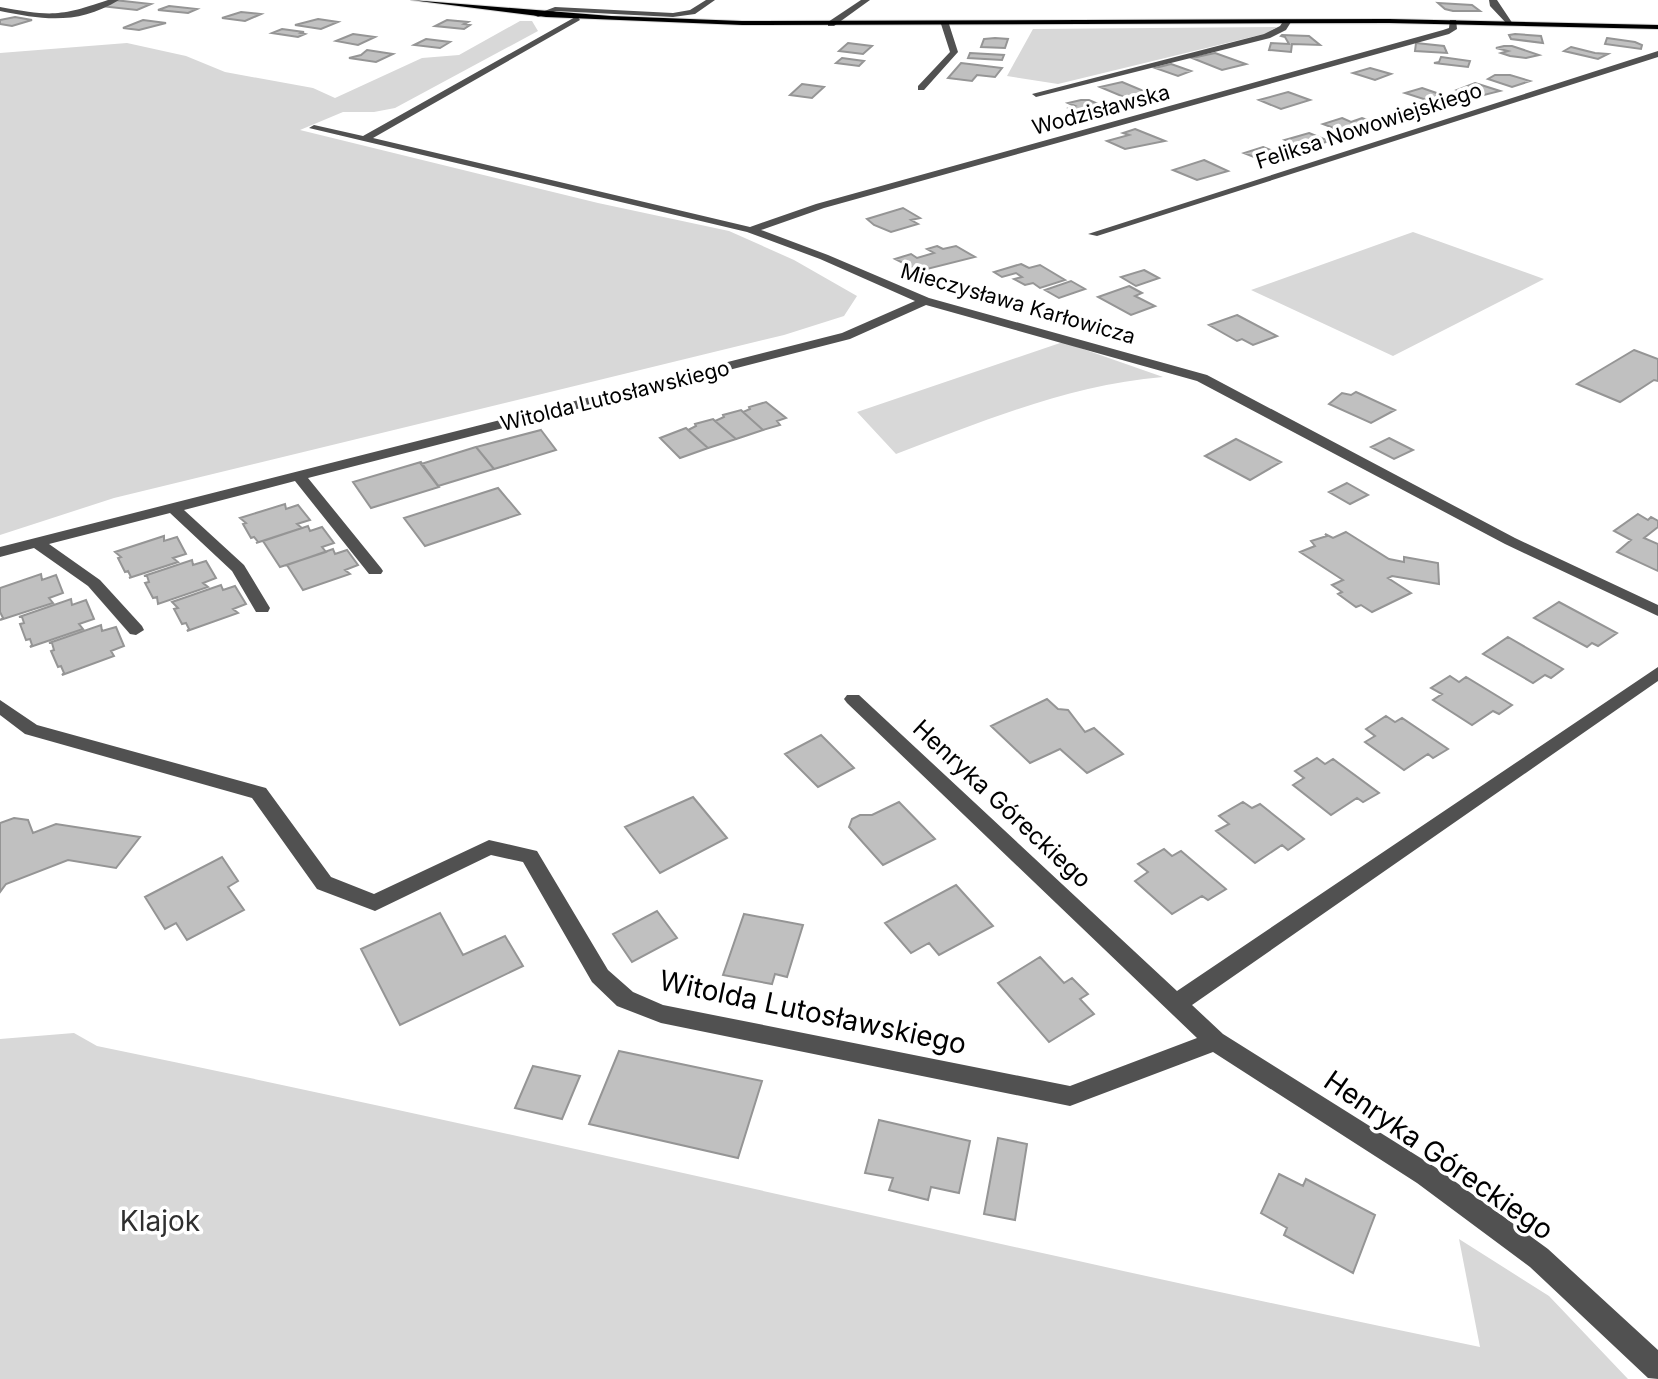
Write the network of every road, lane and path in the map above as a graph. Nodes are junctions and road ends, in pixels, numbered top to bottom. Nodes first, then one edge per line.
1 (115, 0) edge
2 (415, 0) edge
3 (711, 0) edge
4 (866, 0) edge
5 (1493, 0) edge
6 (0, 9) edge
7 (538, 15) junction
8 (577, 18) junction
9 (1287, 22) junction
10 (1453, 22) junction
11 (1510, 22) junction
12 (945, 23) junction
13 (831, 24) junction
14 (1658, 27) edge
15 (1658, 54) edge
16 (921, 88) dead end
17 (1036, 94) dead end
18 (314, 128) dead end
19 (364, 139) junction
20 (751, 230) junction
21 (1093, 234) dead end
22 (925, 301) junction
23 (299, 476) junction
24 (173, 508) junction
25 (37, 543) junction
26 (0, 552) edge
27 (375, 571) dead end
28 (261, 608) dead end
29 (1658, 611) edge
30 (136, 629) dead end
31 (1658, 673) edge
32 (853, 699) dead end
33 (0, 706) edge
34 (1176, 1004) junction
35 (1215, 1041) junction
36 (1658, 1368) edge

1 - 6 street
2 - 7 main road, Wodzisławska
3 - 7 street
4 - 13 street
5 - 11 street
7 - 8 main road, Wodzisławska
8 - 13 main road, Wodzisławska
8 - 19 street
9 - 10 main road, Wodzisławska
9 - 12 main road, Wodzisławska
9 - 17 street, Wodzisławska
10 - 11 main road, Wodzisławska
10 - 20 street, Wodzisławska
11 - 14 main road, Wodzisławska
12 - 13 main road, Wodzisławska
12 - 16 street
15 - 21 street, Feliksa Nowowiejskiego
18 - 19 street, Mieczysława Karłowicza
19 - 20 street, Mieczysława Karłowicza
20 - 22 street, Mieczysława Karłowicza
22 - 23 street, Witolda Lutosławskiego
22 - 29 street, Mieczysława Karłowicza
23 - 24 street, Witolda Lutosławskiego
23 - 27 street
24 - 25 street, Witolda Lutosławskiego
24 - 28 street
25 - 26 street, Witolda Lutosławskiego
25 - 30 street
31 - 34 street
32 - 34 street, Henryka Góreckiego
33 - 35 street, Witolda Lutosławskiego
34 - 35 street, Henryka Góreckiego
35 - 36 street, Henryka Góreckiego

